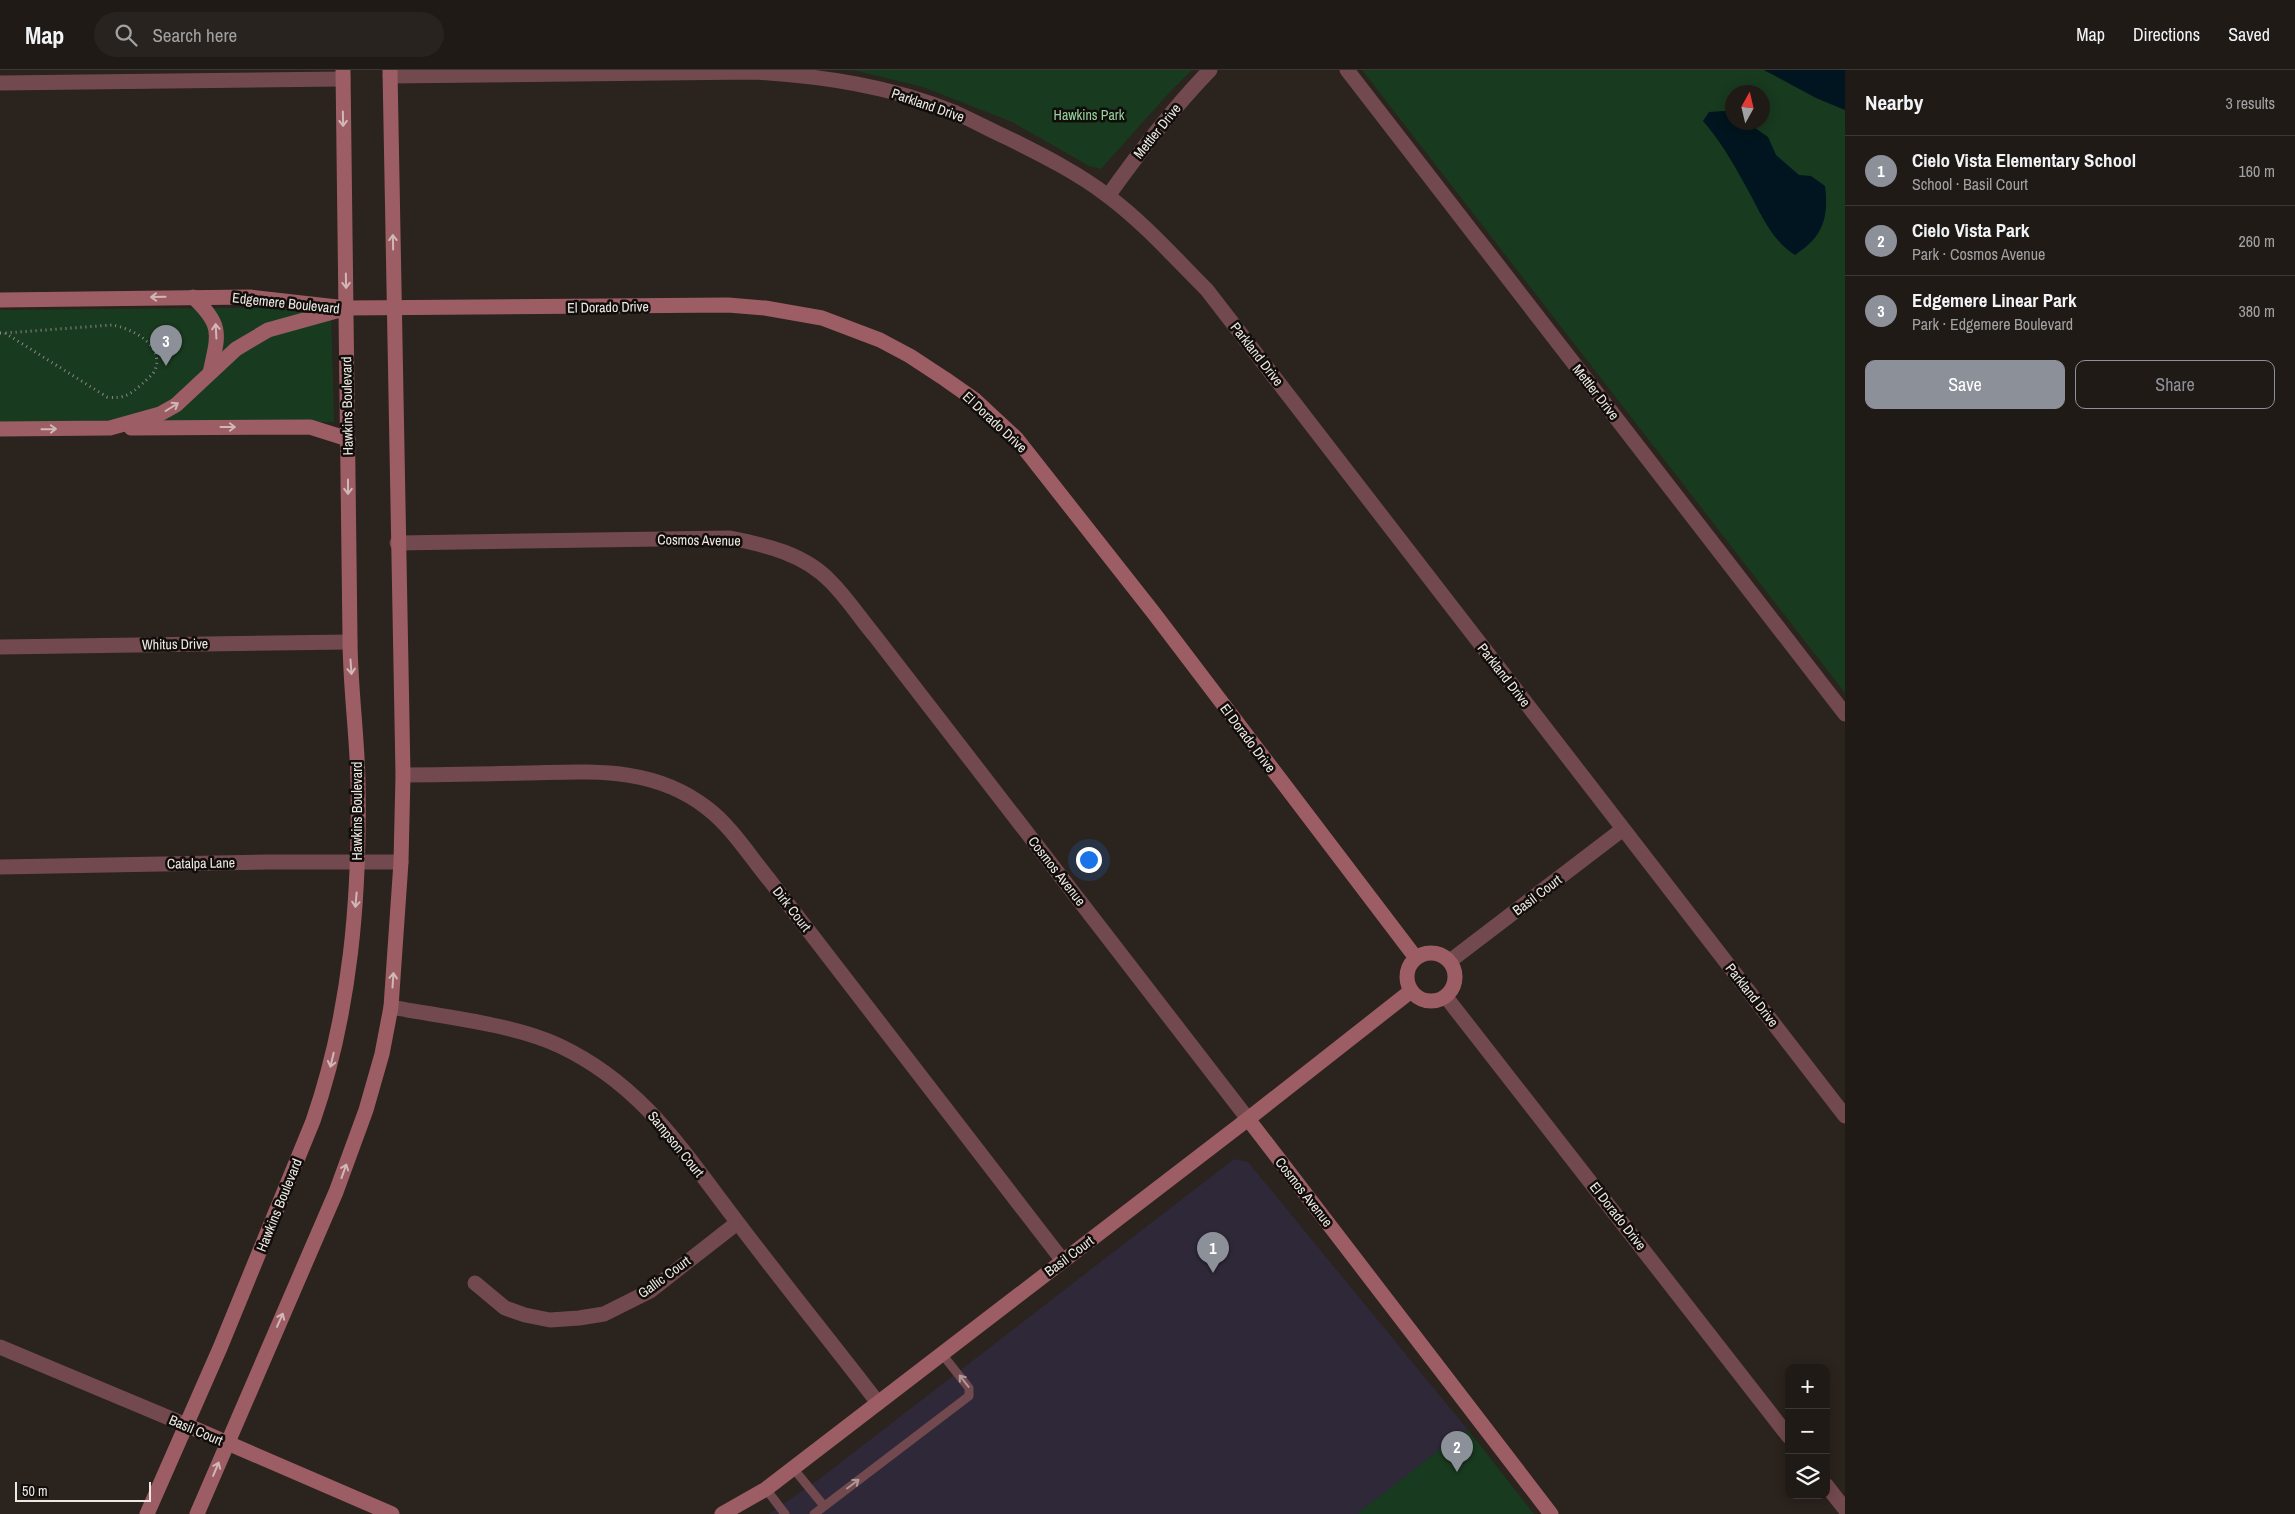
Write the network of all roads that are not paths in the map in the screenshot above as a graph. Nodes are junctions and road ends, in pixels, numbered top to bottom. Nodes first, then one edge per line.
1 (1210, 70) edge
2 (1347, 70) edge
3 (390, 73) edge
4 (343, 75) edge
5 (0, 83) edge
6 (1108, 196) junction
7 (193, 297) junction
8 (0, 300) edge
9 (346, 308) junction
10 (394, 308) junction
11 (210, 373) junction
12 (110, 428) junction
13 (0, 429) edge
14 (348, 439) junction
15 (397, 543) junction
16 (350, 642) junction
17 (0, 647) edge
18 (1845, 714) edge
19 (403, 775) junction
20 (1624, 829) junction
21 (358, 862) junction
22 (401, 862) junction
23 (0, 867) edge
24 (1416, 958) junction
25 (1450, 961) junction
26 (1411, 991) junction
27 (1446, 996) junction
28 (391, 1008) junction
29 (1845, 1116) edge
30 (1248, 1119) junction
31 (737, 1223) junction
32 (1063, 1261) junction
33 (475, 1283) dead end
34 (0, 1347) edge
35 (942, 1354) junction
36 (878, 1403) junction
37 (186, 1425) junction
38 (1785, 1431) edge
39 (227, 1442) junction
40 (793, 1468) junction
41 (766, 1489) junction
42 (1830, 1490) edge
43 (824, 1506) junction
44 (1845, 1509) edge
45 (147, 1514) edge
46 (197, 1514) edge
47 (392, 1514) edge
48 (722, 1514) edge
49 (785, 1514) edge
50 (814, 1514) edge
51 (1552, 1514) edge

1 - 6 street, Mettler Drive
2 - 18 street, Mettler Drive
3 - 6 street, Parkland Drive
10 -> 3 main road
4 - 5 street
4 -> 9 main road, Hawkins Boulevard
6 - 20 street, Parkland Drive
7 -> 8 main road, Edgemere Boulevard
7 - 9 main road, Edgemere Boulevard
11 -> 7 main road
9 - 10 main road, El Dorado Drive
9 - 11 main road, Edgemere Boulevard
9 - 14 main road, Hawkins Boulevard
10 - 15 main road
10 - 24 main road, El Dorado Drive
12 -> 11 main road, Edgemere Boulevard
13 -> 12 main road, Edgemere Boulevard
12 -> 14 main road
14 -> 16 main road, Hawkins Boulevard
15 - 19 main road
15 - 30 street, Cosmos Avenue
16 - 17 street, Whitus Drive
16 -> 21 main road, Hawkins Boulevard
19 - 22 main road
19 - 32 street, Dirk Court
20 - 25 street, Basil Court
20 - 29 street, Parkland Drive
21 - 22 street, Catalpa Lane
21 - 23 street, Catalpa Lane
21 -> 37 main road, Hawkins Boulevard
28 -> 22 main road
24 - 25 main road
24 - 26 main road
25 - 27 main road
26 - 27 main road
26 - 30 main road, Basil Court
27 - 38 street, El Dorado Drive
28 - 31 street, Sampson Court
39 -> 28 main road
30 - 32 main road, Basil Court
30 - 51 main road, Cosmos Avenue
31 - 33 street, Gallic Court
31 - 36 street, Sampson Court
32 - 35 main road, Basil Court
34 - 37 street, Basil Court
35 - 36 main road, Basil Court
43 -> 35 lane
36 - 40 main road, Basil Court
37 - 39 main road, Basil Court
37 - 45 main road, Hawkins Boulevard
46 -> 39 main road
39 - 47 main road, Basil Court
40 - 41 main road, Basil Court
40 - 43 lane
41 - 48 main road, Basil Court
41 - 49 lane
42 - 44 street
43 - 50 lane

